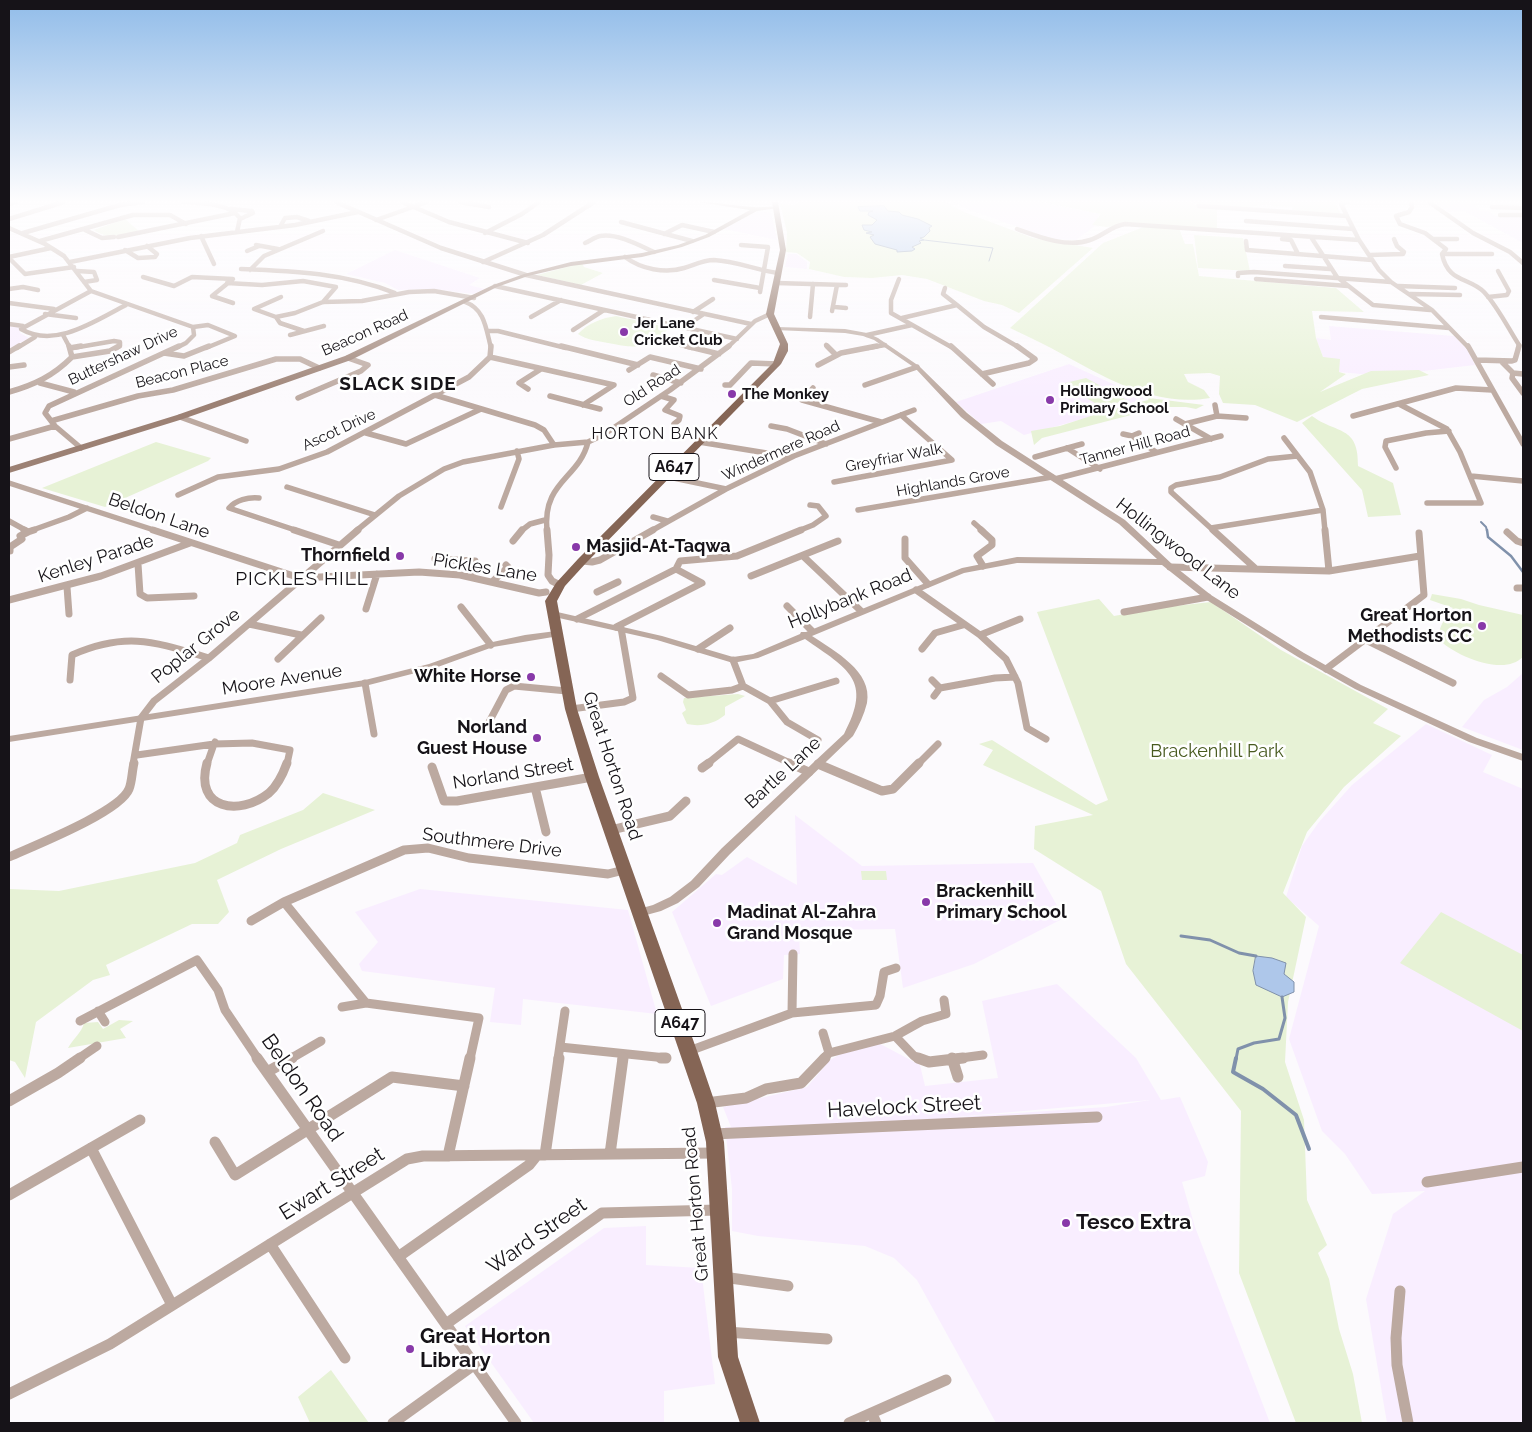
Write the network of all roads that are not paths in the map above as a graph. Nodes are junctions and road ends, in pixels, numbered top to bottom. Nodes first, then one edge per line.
1 (20, 269) edge
2 (61, 269) edge
3 (75, 269) edge
4 (81, 269) edge
5 (241, 269) dead end
6 (504, 269) edge
7 (553, 269) edge
8 (661, 269) edge
9 (679, 269) edge
10 (755, 269) edge
11 (764, 269) edge
12 (779, 269) edge
13 (1330, 269) edge
14 (1380, 269) edge
15 (1449, 269) edge
16 (250, 270) joint
17 (763, 272) junction
18 (1490, 273) dead end
19 (526, 276) junction
20 (1238, 276) dead end
21 (143, 277) dead end
22 (279, 277) dead end
23 (777, 278) junction
24 (1337, 278) junction
25 (899, 279) dead end
26 (1256, 279) dead end
27 (714, 280) dead end
28 (84, 282) junction
29 (1391, 282) junction
30 (227, 283) junction
31 (278, 284) junction
32 (814, 284) junction
33 (838, 285) junction
34 (846, 285) dead end
35 (496, 286) junction
36 (1348, 286) junction
37 (1398, 286) junction
38 (945, 288) dead end
39 (1455, 288) dead end
40 (9, 289) edge
41 (38, 290) dead end
42 (91, 291) junction
43 (395, 293) junction
44 (1409, 294) junction
45 (1460, 295) dead end
46 (203, 296) dead end
47 (212, 296) junction
48 (288, 297) dead end
49 (1488, 297) junction
50 (474, 298) junction
51 (714, 298) dead end
52 (561, 300) junction
53 (239, 302) dead end
54 (323, 302) junction
55 (465, 302) junction
56 (9, 303) edge
57 (126, 305) junction
58 (957, 305) junction
59 (846, 308) dead end
60 (54, 309) junction
61 (604, 310) junction
62 (1432, 310) junction
63 (693, 312) junction
64 (45, 314) junction
65 (704, 314) junction
66 (770, 314) junction
67 (75, 316) dead end
68 (276, 317) junction
69 (532, 317) dead end
70 (810, 317) dead end
71 (907, 318) junction
72 (1321, 318) dead end
73 (9, 324) edge
74 (751, 324) junction
75 (325, 325) dead end
76 (912, 325) junction
77 (24, 326) junction
78 (193, 327) junction
79 (683, 328) junction
80 (1449, 328) junction
81 (777, 329) junction
82 (573, 330) dead end
83 (304, 331) junction
84 (487, 331) junction
85 (63, 334) junction
86 (290, 335) dead end
87 (867, 335) junction
88 (35, 336) junction
89 (736, 340) junction
90 (681, 345) dead end
91 (826, 345) dead end
92 (885, 345) junction
93 (70, 348) junction
94 (9, 352) edge
95 (164, 353) junction
96 (719, 354) junction
97 (835, 354) junction
98 (72, 357) junction
99 (490, 357) junction
100 (348, 358) junction
101 (1476, 360) junction
102 (1502, 362) junction
103 (638, 364) junction
104 (777, 364) junction
105 (818, 364) dead end
106 (24, 365) dead end
107 (9, 366) edge
108 (917, 367) junction
109 (319, 368) junction
110 (541, 369) junction
111 (701, 369) junction
112 (629, 370) dead end
113 (1513, 373) junction
114 (982, 374) junction
115 (1523, 374) edge
116 (653, 375) dead end
117 (620, 382) dead end
118 (40, 383) junction
119 (681, 383) junction
120 (994, 384) dead end
121 (614, 385) junction
122 (865, 385) dead end
123 (725, 386) dead end
124 (813, 388) dead end
125 (528, 389) dead end
126 (1492, 390) junction
127 (9, 392) edge
128 (74, 392) junction
129 (1523, 393) edge
130 (435, 395) junction
131 (550, 396) dead end
132 (661, 396) junction
133 (298, 398) dead end
134 (1398, 404) junction
135 (583, 405) junction
136 (1215, 405) dead end
137 (481, 409) junction
138 (600, 409) dead end
139 (914, 410) dead end
140 (901, 415) junction
141 (1217, 416) junction
142 (1353, 416) dead end
143 (180, 417) junction
144 (1246, 418) dead end
145 (1176, 419) dead end
146 (881, 422) junction
147 (53, 423) junction
148 (674, 424) dead end
149 (1185, 424) junction
150 (771, 426) dead end
151 (1449, 431) junction
152 (366, 432) junction
153 (1139, 433) dead end
154 (1123, 434) dead end
155 (1132, 436) junction
156 (1221, 436) dead end
157 (1284, 438) dead end
158 (9, 439) edge
159 (1211, 439) junction
160 (246, 441) dead end
161 (588, 442) junction
162 (699, 442) junction
163 (826, 444) junction
164 (1082, 444) dead end
165 (1523, 444) edge
166 (554, 445) junction
167 (81, 448) junction
168 (1067, 448) junction
169 (517, 451) junction
170 (1156, 452) junction
171 (1297, 456) junction
172 (792, 457) junction
173 (1035, 457) dead end
174 (1100, 468) junction
175 (1396, 468) dead end
176 (9, 470) edge
177 (664, 476) junction
178 (1471, 476) junction
179 (1054, 478) junction
180 (1523, 481) edge
181 (834, 482) dead end
182 (9, 483) edge
183 (288, 487) dead end
184 (726, 488) junction
185 (178, 495) dead end
186 (242, 495) dead end
187 (249, 497) junction
188 (259, 498) dead end
189 (1427, 504) dead end
190 (810, 505) dead end
191 (501, 507) dead end
192 (87, 508) junction
193 (858, 510) dead end
194 (1322, 510) junction
195 (375, 515) junction
196 (653, 517) dead end
197 (545, 520) junction
198 (12, 521) edge
199 (667, 521) junction
200 (974, 523) dead end
201 (1211, 528) junction
202 (28, 532) junction
203 (1507, 532) dead end
204 (1419, 534) dead end
205 (905, 539) dead end
206 (513, 541) dead end
207 (838, 541) dead end
208 (190, 543) junction
209 (1523, 543) edge
210 (339, 545) junction
211 (10, 551) dead end
212 (803, 556) junction
213 (1420, 556) junction
214 (435, 559) dead end
215 (582, 561) junction
216 (138, 564) junction
217 (506, 565) dead end
218 (1167, 565) junction
219 (983, 566) junction
220 (676, 569) junction
221 (1256, 570) junction
222 (1329, 571) junction
223 (377, 574) junction
224 (548, 575) junction
225 (750, 576) dead end
226 (472, 577) junction
227 (300, 578) junction
228 (492, 582) junction
229 (618, 582) dead end
230 (560, 584) junction
231 (928, 584) junction
232 (68, 587) junction
233 (605, 588) junction
234 (916, 590) junction
235 (546, 592) junction
236 (596, 592) dead end
237 (194, 596) dead end
238 (619, 597) junction
239 (1208, 597) junction
240 (9, 600) edge
241 (551, 601) junction
242 (787, 606) dead end
243 (461, 607) dead end
244 (366, 609) dead end
245 (861, 611) junction
246 (1124, 612) dead end
247 (69, 614) dead end
248 (552, 614) junction
249 (321, 618) dead end
250 (577, 619) junction
251 (1020, 619) dead end
252 (249, 624) junction
253 (963, 625) junction
254 (618, 628) junction
255 (730, 628) dead end
256 (808, 633) junction
257 (556, 634) junction
258 (301, 635) junction
259 (980, 635) junction
260 (1366, 640) junction
261 (491, 645) junction
262 (698, 649) junction
263 (922, 649) dead end
264 (209, 658) junction
265 (278, 659) dead end
266 (733, 660) junction
267 (1326, 669) junction
268 (661, 676) dead end
269 (1015, 676) junction
270 (70, 680) dead end
271 (932, 680) dead end
272 (836, 681) dead end
273 (365, 682) junction
274 (1453, 683) dead end
275 (743, 686) junction
276 (940, 688) junction
277 (567, 691) junction
278 (934, 696) dead end
279 (770, 701) junction
280 (570, 710) junction
281 (141, 718) junction
282 (487, 726) dead end
283 (374, 734) dead end
284 (9, 739) edge
285 (1046, 739) dead end
286 (818, 740) dead end
287 (215, 742) junction
288 (938, 744) dead end
289 (136, 755) junction
290 (1523, 758) edge
291 (818, 764) junction
292 (432, 767) dead end
293 (702, 768) dead end
294 (809, 772) junction
295 (592, 777) junction
296 (536, 787) junction
297 (686, 801) dead end
298 (611, 830) junction
299 (546, 832) dead end
300 (9, 857) edge
301 (624, 870) junction
302 (284, 902) junction
303 (639, 913) junction
304 (250, 921) dead end
305 (793, 954) dead end
306 (896, 968) dead end
307 (944, 1000) dead end
308 (366, 1003) junction
309 (342, 1007) dead end
310 (98, 1011) junction
311 (565, 1011) dead end
312 (792, 1013) junction
313 (80, 1021) dead end
314 (105, 1022) dead end
315 (823, 1033) dead end
316 (895, 1036) junction
317 (321, 1041) dead end
318 (97, 1046) dead end
319 (560, 1047) junction
320 (829, 1053) junction
321 (623, 1055) junction
322 (983, 1055) dead end
323 (687, 1056) junction
324 (666, 1058) dead end
325 (952, 1058) junction
326 (267, 1072) junction
327 (958, 1078) dead end
328 (464, 1086) junction
329 (9, 1101) edge
330 (706, 1102) junction
331 (1097, 1117) dead end
332 (140, 1120) dead end
333 (309, 1130) junction
334 (713, 1134) junction
335 (215, 1142) dead end
336 (90, 1148) junction
337 (715, 1153) junction
338 (610, 1154) junction
339 (541, 1155) junction
340 (448, 1156) junction
341 (1523, 1167) edge
342 (1427, 1182) dead end
343 (353, 1193) junction
344 (9, 1195) edge
345 (720, 1210) junction
346 (270, 1244) junction
347 (398, 1256) junction
348 (722, 1276) junction
349 (788, 1286) dead end
350 (1400, 1291) dead end
351 (172, 1305) junction
352 (446, 1324) junction
353 (726, 1332) junction
354 (827, 1339) dead end
355 (345, 1358) dead end
356 (474, 1364) junction
357 (946, 1380) dead end
358 (9, 1394) edge
359 (874, 1419) edge
360 (393, 1423) edge
361 (516, 1423) edge
362 (750, 1423) edge
363 (849, 1423) edge
364 (1408, 1423) edge

1 - 2 street
3 - 28 street
4 - 28 street
5 - 16 street
6 - 19 street
7 - 19 main road, Beacon Road
8 - 9 street
10 - 17 street
11 - 17 street
12 - 23 main road
13 - 24 street
14 - 29 street
15 - 49 street
16 - 43 street
17 - 23 street
17 - 27 street
18 - 49 street
19 - 35 main road, Beacon Road
19 - 63 street
20 - 24 street
21 - 30 street
22 - 31 street
23 - 32 street
23 - 66 main road
24 - 29 street
24 - 36 street
25 - 71 street
26 - 36 street
28 - 42 street
29 - 37 street
30 - 31 street
30 - 47 street
31 - 54 street
32 - 33 street
32 - 70 street
33 - 34 street
33 - 59 street
35 - 50 main road, Beacon Road
35 - 52 street
36 - 62 street
37 - 39 street
37 - 44 street
38 - 58 street
40 - 41 street
42 - 57 street, Buttershaw Drive
42 - 60 street
43 - 50 street
43 - 54 street
44 - 45 street
44 - 62 street
46 - 47 street
47 - 53 street
48 - 68 street
49 - 102 street
50 - 55 main road, Beacon Road
51 - 63 street
52 - 61 street
52 - 69 street
54 - 68 street
55 - 84 street
55 - 100 main road, Beacon Road
56 - 60 street
57 - 78 street, Buttershaw Drive
57 - 85 street
58 - 71 street
58 - 114 street
60 - 64 street
61 - 79 street
61 - 82 street
62 - 80 street
63 - 65 street
64 - 67 street
64 - 77 street
65 - 74 street
65 - 79 street
66 - 74 street, Old Road
66 - 81 main road, A647
68 - 83 street
71 - 76 street
72 - 80 street
73 - 77 street
74 - 89 street, Old Road
75 - 83 street
76 - 87 street
76 - 114 street
77 - 88 street
78 - 95 street, Buttershaw Drive
78 - 95 street
79 - 89 street
80 - 101 street
81 - 87 street, Hollingwood Lane
81 - 104 main road, A647
83 - 86 street
84 - 99 street
84 - 103 street
85 - 88 street
85 - 93 street
87 - 92 street, Hollingwood Lane
88 - 94 street
89 - 96 street, Old Road
90 - 96 street
91 - 97 street
92 - 97 street
92 - 108 street, Hollingwood Lane
93 - 98 street
93 - 98 street
95 - 128 street, Buttershaw Drive
96 - 111 street, Old Road
97 - 105 street
98 - 118 street
99 - 110 street
99 - 130 street, Ascot Drive
100 - 109 main road, Beacon Road
100 - 133 street
101 - 102 street
101 - 126 street
102 - 113 street
103 - 111 street
103 - 112 street
104 - 123 street
104 - 162 main road, A647
106 - 107 street
108 - 122 street
108 - 179 street, Hollingwood Lane
109 - 143 main road, Beacon Road
109 - 147 street, Beacon Place
110 - 121 street
110 - 125 street
111 - 119 street, Old Road
113 - 115 street
113 - 129 street
114 - 120 street
116 - 119 street
117 - 121 street
118 - 127 street
118 - 128 street
119 - 132 street, Old Road
121 - 135 street
124 - 146 street
126 - 134 street
126 - 165 street
128 - 147 street, Buttershaw Drive
130 - 137 street
130 - 152 street, Ascot Drive
131 - 135 street
132 - 148 street
132 - 161 street, Old Road
134 - 142 street
134 - 151 street
135 - 138 street
136 - 141 street
137 - 152 street
137 - 166 street
139 - 140 street, Windermere Road
140 - 146 street, Windermere Road
140 - 181 street, Greyfriar Walk
141 - 144 street
141 - 149 street
143 - 160 street
143 - 167 main road, Beacon Road
145 - 149 street
146 - 163 street, Windermere Road
147 - 158 street, Beacon Place
147 - 167 street
149 - 159 street
150 - 163 street
151 - 175 street
151 - 178 street
152 - 185 street, Ascot Drive
153 - 155 street
154 - 155 street
155 - 170 street
156 - 159 street, Tanner Hill Road
157 - 171 street
159 - 170 street, Tanner Hill Road
161 - 166 street, Poplar Grove
161 - 197 street, Old Road
162 - 172 street
162 - 177 main road, A647
163 - 172 street, Windermere Road
164 - 168 street
166 - 169 street, Poplar Grove
167 - 176 main road, Beacon Road
168 - 173 street
168 - 174 street
169 - 191 street
169 - 195 street, Poplar Grove
170 - 174 street, Tanner Hill Road
171 - 194 street
171 - 201 street
172 - 184 street, Windermere Road
174 - 179 street, Tanner Hill Road
177 - 184 street
177 - 215 main road, A647
178 - 180 street
178 - 189 street
179 - 193 street, Highlands Grove
179 - 218 street, Hollingwood Lane
182 - 192 street, Beldon Lane
183 - 195 street
184 - 199 street, Windermere Road
186 - 187 street
187 - 188 street
187 - 210 street
190 - 220 street
192 - 202 street
192 - 208 street, Beldon Lane
194 - 201 street
194 - 222 street
195 - 210 street, Poplar Grove
196 - 199 street
197 - 206 street
197 - 224 street, Old Road
198 - 202 street
199 - 215 street, Windermere Road
200 - 219 street
201 - 221 street
202 - 211 street
203 - 209 street
204 - 213 street
205 - 231 street
207 - 212 street
208 - 216 street, Kenley Parade
208 - 227 street, Beldon Lane
210 - 227 street, Poplar Grove
212 - 225 street
212 - 245 street
213 - 222 street
213 - 260 street
214 - 226 street
215 - 230 main road, A647
216 - 232 street, Kenley Parade
216 - 237 street
217 - 228 street
218 - 219 street, Hollybank Road
218 - 221 street
218 - 239 street, Hollingwood Lane
219 - 231 street, Hollybank Road
220 - 238 street
220 - 254 street
221 - 222 street
223 - 226 street, Pickles Lane
223 - 227 street, Pickles Lane
223 - 244 street
224 - 230 street
224 - 235 street, Old Road
226 - 228 street, Pickles Lane
227 - 252 street, Poplar Grove
228 - 235 street, Pickles Lane
229 - 233 street
230 - 241 main road, A647
231 - 234 street, Hollybank Road
232 - 240 street, Kenley Parade
232 - 247 street
233 - 236 street
233 - 238 street
234 - 245 street, Hollybank Road
234 - 253 street
235 - 241 street
238 - 250 street
239 - 246 street
239 - 267 street, Hollingwood Lane
241 - 248 main road, Great Horton Road / A647
242 - 256 street
243 - 261 street
245 - 256 street, Hollybank Road
248 - 250 street, Hollybank Road
248 - 257 main road, Great Horton Road / A647
249 - 258 street
250 - 254 street, Hollybank Road
251 - 259 street
252 - 258 street
252 - 264 street, Poplar Grove
253 - 259 street
253 - 263 street
254 - 262 street, Hollybank Road
254 - 280 street
255 - 262 street
256 - 266 street, Hollybank Road
256 - 291 street, Bartle Lane
257 - 261 street, Moore Avenue
257 - 277 main road, Great Horton Road / A647
258 - 265 street
259 - 269 street
260 - 267 street
260 - 274 street
261 - 273 street, Moore Avenue
262 - 266 street, Hollybank Road
264 - 270 street
264 - 281 street, Poplar Grove
266 - 275 street
267 - 290 street, Hollingwood Lane
268 - 275 street
269 - 276 street
269 - 285 street
271 - 276 street
272 - 279 street
273 - 281 street, Moore Avenue
273 - 283 street
275 - 279 street
276 - 278 street
277 - 280 main road, Great Horton Road / A647
277 - 282 street
279 - 286 street
280 - 295 main road, Great Horton Road / A647
281 - 284 street, Moore Avenue
281 - 289 street
287 - 287 street
287 - 289 street
288 - 291 street
289 - 300 street
291 - 294 street, Bartle Lane
292 - 296 street, Norland Street
293 - 294 street
294 - 303 street, Bartle Lane
295 - 296 street, Norland Street
295 - 298 main road, Great Horton Road / A647
296 - 299 street
297 - 298 street
298 - 301 main road, Great Horton Road / A647
301 - 302 street, Southmere Drive
301 - 303 main road, Great Horton Road / A647
302 - 304 street, Southmere Drive
302 - 308 street
303 - 323 main road, Great Horton Road / A647
305 - 312 street
306 - 312 street
307 - 316 street
308 - 309 street
308 - 328 street
310 - 313 street, Beldon Road
310 - 314 street
310 - 326 street, Beldon Road
311 - 319 street
312 - 323 street
315 - 320 street
316 - 320 street
316 - 325 street
317 - 326 street
318 - 329 street
319 - 321 street
319 - 339 street
320 - 330 street
321 - 324 street
321 - 338 street
322 - 325 street
323 - 330 main road, Great Horton Road / A647
325 - 327 street
326 - 333 street, Beldon Road
328 - 333 street
328 - 340 street
330 - 334 main road, Great Horton Road / A647
331 - 334 street, Havelock Street
332 - 336 street
333 - 335 street
333 - 343 street, Beldon Road
334 - 337 main road, Great Horton Road / A647
336 - 344 street
336 - 351 street
337 - 338 street, Ewart Street
337 - 345 main road, Great Horton Road / A647
338 - 339 street, Ewart Street
339 - 340 street, Ewart Street
339 - 347 street
340 - 343 street, Ewart Street
341 - 342 street
343 - 346 street, Ewart Street
343 - 347 street, Beldon Road
345 - 348 main road, Great Horton Road / A647
345 - 352 street, Ward Street
346 - 351 street, Ewart Street
346 - 355 street
347 - 352 street, Beldon Road
348 - 349 street
348 - 353 main road, Great Horton Road / A647
350 - 364 street
351 - 358 street, Ewart Street
352 - 356 street, Beldon Road
353 - 354 street
353 - 362 main road, Great Horton Road / A647
356 - 360 street
356 - 361 street, Beldon Road
357 - 359 street
359 - 363 street

